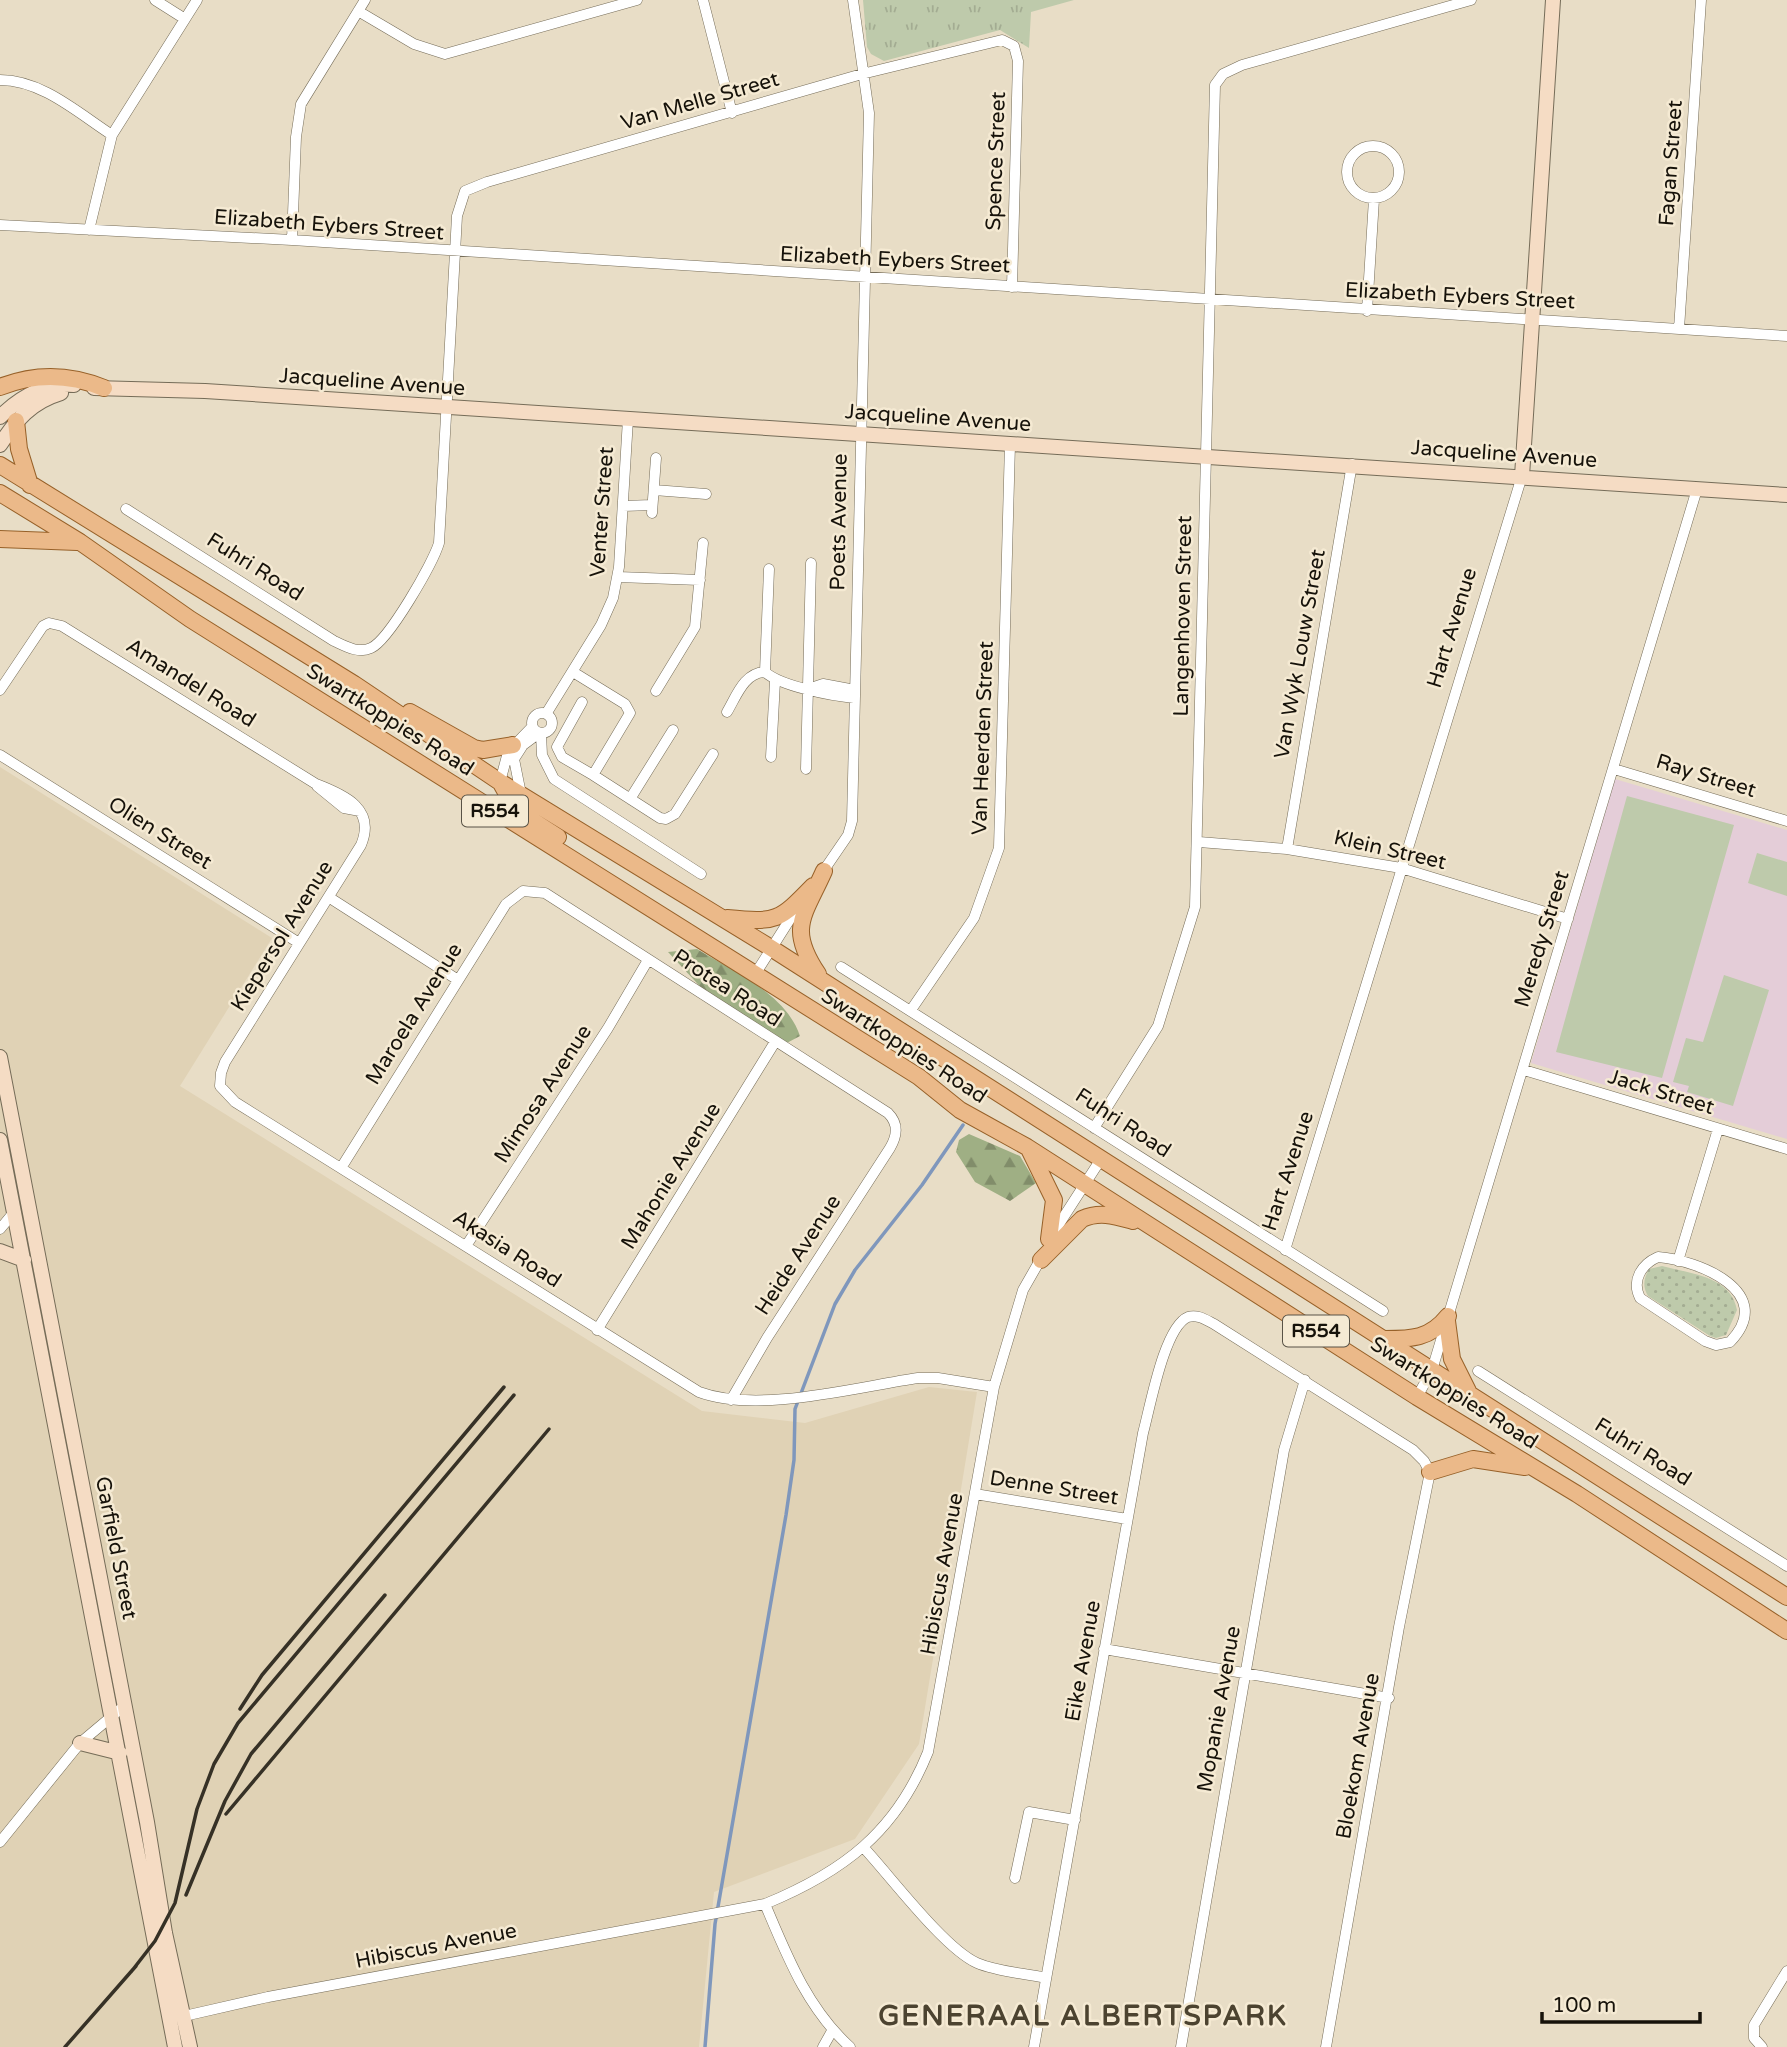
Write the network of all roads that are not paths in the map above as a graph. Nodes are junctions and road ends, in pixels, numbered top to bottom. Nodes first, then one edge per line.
1 (155, 0) edge
2 (197, 0) edge
3 (365, 0) edge
4 (637, 0) edge
5 (703, 0) edge
6 (853, 0) edge
7 (1471, 0) edge
8 (1553, 0) edge
9 (1701, 0) edge
10 (358, 11) junction
11 (185, 19) junction
12 (1008, 41) joint
13 (862, 74) junction
14 (0, 80) edge
15 (732, 113) junction
16 (112, 135) junction
17 (1374, 199) junction
18 (0, 225) edge
19 (89, 230) junction
20 (292, 240) junction
21 (455, 252) junction
22 (866, 279) junction
23 (1012, 286) junction
24 (1209, 299) junction
25 (1367, 311) junction
26 (1534, 319) junction
27 (1679, 329) junction
28 (1787, 336) edge
29 (0, 387) edge
30 (104, 388) junction
31 (447, 409) junction
32 (8, 419) edge
33 (628, 419) junction
34 (860, 434) junction
35 (1010, 444) junction
36 (0, 445) edge
37 (1206, 455) junction
38 (656, 457) dead end
39 (1352, 464) junction
40 (0, 465) edge
41 (1522, 476) junction
42 (30, 485) junction
43 (1697, 489) junction
44 (654, 490) junction
45 (0, 494) edge
46 (706, 494) dead end
47 (1787, 495) edge
48 (623, 506) junction
49 (126, 509) dead end
50 (0, 539) edge
51 (80, 542) junction
52 (702, 543) dead end
53 (811, 563) dead end
54 (769, 569) dead end
55 (618, 577) junction
56 (700, 580) junction
57 (366, 650) joint
58 (573, 672) junction
59 (765, 672) junction
60 (775, 681) junction
61 (354, 684) junction
62 (810, 687) junction
63 (0, 690) edge
64 (656, 691) dead end
65 (855, 694) junction
66 (582, 702) dead end
67 (727, 712) dead end
68 (546, 715) junction
69 (673, 730) dead end
70 (537, 731) junction
71 (518, 745) junction
72 (713, 754) dead end
73 (0, 755) edge
74 (542, 755) junction
75 (771, 757) dead end
76 (806, 769) dead end
77 (1614, 769) junction
78 (593, 775) junction
79 (500, 782) junction
80 (521, 794) junction
81 (630, 799) junction
82 (360, 811) joint
83 (1787, 821) edge
84 (1199, 842) junction
85 (1287, 849) junction
86 (1401, 868) junction
87 (592, 871) junction
88 (824, 871) junction
89 (701, 874) dead end
90 (813, 886) junction
91 (527, 890) joint
92 (330, 898) junction
93 (721, 918) junction
94 (1568, 919) junction
95 (299, 943) junction
96 (771, 948) junction
97 (648, 960) junction
98 (841, 967) dead end
99 (754, 976) junction
100 (458, 980) junction
101 (823, 981) junction
102 (911, 1010) junction
103 (775, 1042) junction
104 (0, 1058) edge
105 (1524, 1070) junction
106 (220, 1080) joint
107 (1094, 1128) junction
108 (1718, 1129) junction
109 (896, 1131) joint
110 (0, 1140) edge
111 (1027, 1147) junction
112 (1787, 1149) edge
113 (1101, 1159) junction
114 (341, 1168) junction
115 (1085, 1185) junction
116 (28, 1204) junction
117 (14, 1212) junction
118 (1142, 1223) junction
119 (0, 1229) edge
120 (1049, 1240) junction
121 (466, 1246) junction
122 (1285, 1250) junction
123 (0, 1251) edge
124 (24, 1260) junction
125 (1041, 1260) junction
126 (1678, 1261) junction
127 (1383, 1311) dead end
128 (1448, 1318) junction
129 (597, 1330) junction
130 (1379, 1339) junction
131 (1432, 1370) junction
132 (1478, 1371) dead end
133 (1305, 1380) junction
134 (994, 1387) junction
135 (1417, 1396) junction
136 (1473, 1397) junction
137 (731, 1400) junction
138 (61, 1411) junction
139 (1538, 1469) junction
140 (1430, 1472) junction
141 (975, 1494) junction
142 (1127, 1519) junction
143 (1787, 1566) edge
144 (1787, 1597) edge
145 (1787, 1631) edge
146 (1104, 1649) junction
147 (1245, 1671) junction
148 (1389, 1698) junction
149 (118, 1709) junction
150 (80, 1743) junction
151 (120, 1753) junction
152 (1075, 1819) junction
153 (0, 1842) edge
154 (864, 1848) junction
155 (1015, 1878) dead end
156 (765, 1904) junction
157 (1787, 1971) edge
158 (1046, 1978) junction
159 (176, 2018) junction
160 (832, 2031) junction
161 (175, 2047) edge
162 (190, 2047) edge
163 (823, 2047) edge
164 (850, 2047) edge
165 (1034, 2047) edge
166 (1181, 2047) edge
167 (1326, 2047) edge
168 (1762, 2047) edge

1 - 11 street
2 - 11 street
3 - 10 street
4 - 10 street
5 - 15 street
6 - 13 street, Poets Avenue
7 - 24 street, Langenhoven Street
8 - 26 street, Hart Avenue
9 - 27 street, Fagan Street
10 - 20 street
11 - 16 street
12 - 13 street, Van Melle Street
12 - 23 street, Spence Street
13 - 15 street, Van Melle Street
13 - 22 street, Poets Avenue
14 - 16 street
15 - 21 street, Van Melle Street
16 - 19 street
17 - 17 street
17 - 25 street
18 - 19 street, Elizabeth Eybers Street
19 - 20 street, Elizabeth Eybers Street
20 - 21 street, Elizabeth Eybers Street
21 - 22 street, Elizabeth Eybers Street
21 - 31 street, Van Melle Street
22 - 23 street, Elizabeth Eybers Street
22 - 34 street, Poets Avenue
23 - 24 street, Elizabeth Eybers Street
24 - 25 street, Elizabeth Eybers Street
24 - 37 street, Langenhoven Street
25 - 26 street, Elizabeth Eybers Street
26 - 27 street, Elizabeth Eybers Street
26 - 41 street, Hart Avenue
27 - 28 street, Elizabeth Eybers Street
29 - 30 main road
30 - 31 street, Jacqueline Avenue
30 - 32 street, Jacqueline Avenue
31 - 33 street, Jacqueline Avenue
31 - 57 street, Van Melle Street
32 - 36 street, Jacqueline Avenue
32 - 42 main road
33 - 34 street, Jacqueline Avenue
33 - 48 street, Venter Street
34 - 35 street, Jacqueline Avenue
34 - 65 street, Poets Avenue
35 - 37 street, Jacqueline Avenue
35 - 102 street, Van Heerden Street
37 - 39 street, Jacqueline Avenue
37 - 84 street, Langenhoven Street
38 - 44 street
39 - 41 street, Jacqueline Avenue
39 - 85 street, Van Wyk Louw Street
40 - 42 main road, Swartkoppies Road / R554
41 - 43 street, Jacqueline Avenue
41 - 86 street, Hart Avenue
42 - 61 main road, Swartkoppies Road / R554
43 - 47 street, Jacqueline Avenue
43 - 77 street, Meredy Street
44 - 46 street
44 - 48 street
45 - 51 main road, Swartkoppies Road / R554
48 - 55 street, Venter Street
49 - 57 street, Fuhri Road
50 - 51 main road
51 - 87 main road, Swartkoppies Road / R554
52 - 56 street
53 - 62 street
54 - 59 street
55 - 56 street
55 - 58 street, Venter Street
56 - 64 street
58 - 68 street, Venter Street
58 - 78 street
59 - 60 street
59 - 67 street
60 - 62 street
60 - 75 street
61 - 71 main road
61 - 79 main road, Swartkoppies Road / R554
62 - 65 street
62 - 76 street
63 - 82 street, Amandel Road
65 - 88 street, Poets Avenue
66 - 78 street
68 - 70 street
68 - 70 street
69 - 81 street
70 - 71 street
70 - 74 street
71 - 74 street
71 - 79 street
71 - 80 street
72 - 81 street
73 - 95 street, Olien Street
74 - 89 street
77 - 83 street, Ray Street
77 - 94 street, Meredy Street
78 - 81 street
79 - 80 main road, Swartkoppies Road / R554
79 - 87 main road
80 - 93 main road, Swartkoppies Road / R554
82 - 92 street, Kiepersol Avenue
84 - 85 street, Klein Street
84 - 107 street, Langenhoven Street
85 - 86 street, Klein Street
86 - 94 street, Klein Street
86 - 122 street, Hart Avenue
87 - 99 main road, Swartkoppies Road / R554
88 - 90 street, Poets Avenue
88 - 101 main road
90 - 93 main road
90 - 96 street, Poets Avenue
91 - 97 street, Protea Road
91 - 100 street, Maroela Avenue
92 - 95 street, Kiepersol Avenue
92 - 100 street
93 - 96 main road, Swartkoppies Road / R554
94 - 105 street, Meredy Street
95 - 106 street, Kiepersol Avenue
96 - 99 street, Poets Avenue
96 - 101 main road, Swartkoppies Road / R554
97 - 103 street, Protea Road
97 - 121 street, Mimosa Avenue
98 - 102 street, Fuhri Road
99 - 111 main road, Swartkoppies Road / R554
100 - 114 street, Maroela Avenue
101 - 113 main road, Swartkoppies Road / R554
102 - 107 street, Fuhri Road
103 - 109 street, Protea Road
103 - 129 street, Mahonie Avenue
104 - 116 street, Garfield Street
105 - 108 street, Jack Street
105 - 128 street, Meredy Street
106 - 114 street, Akasia Road
107 - 122 street, Fuhri Road
108 - 112 street, Jack Street
108 - 126 street
109 - 137 street, Heide Avenue
110 - 117 street, Garfield Street
111 - 115 main road, Swartkoppies Road / R554
111 - 120 main road
113 - 115 street, Hibiscus Avenue
113 - 130 main road, Swartkoppies Road / R554
114 - 121 street, Akasia Road
115 - 118 main road, Swartkoppies Road / R554
115 - 120 street, Hibiscus Avenue
116 - 117 street
116 - 138 street, Garfield Street
117 - 119 street
117 - 124 street, Garfield Street
118 - 125 main road
118 - 135 main road, Swartkoppies Road / R554
120 - 125 street, Hibiscus Avenue
121 - 129 street, Akasia Road
122 - 127 street, Fuhri Road
123 - 124 street
124 - 138 street, Garfield Street
125 - 134 street, Hibiscus Avenue
126 - 126 street
128 - 130 main road
128 - 131 street, Meredy Street
128 - 136 main road
129 - 137 street, Akasia Road
130 - 131 main road, Swartkoppies Road / R554
131 - 135 street, Meredy Street
131 - 136 main road, Swartkoppies Road / R554
132 - 143 street, Fuhri Road
133 - 140 street
133 - 142 street, Eike Avenue
133 - 147 street, Mopanie Avenue
134 - 137 street, Akasia Road
134 - 141 street, Hibiscus Avenue
135 - 139 main road, Swartkoppies Road / R554
136 - 144 main road, Swartkoppies Road / R554
138 - 149 street, Garfield Street
139 - 140 main road
139 - 145 main road, Swartkoppies Road / R554
140 - 148 street, Bloekom Avenue
141 - 142 street, Denne Street
141 - 154 street, Hibiscus Avenue
142 - 146 street, Eike Avenue
146 - 147 street
146 - 152 street, Eike Avenue
147 - 148 street
147 - 166 street, Mopanie Avenue
148 - 167 street, Bloekom Avenue
149 - 150 street
149 - 151 street, Garfield Street
149 - 159 street, Garfield Street
150 - 151 street
150 - 153 street
151 - 159 street, Garfield Street
152 - 155 street
152 - 158 street, Eike Avenue
154 - 156 street, Hibiscus Avenue
154 - 158 street
156 - 159 street, Hibiscus Avenue
156 - 160 street
157 - 168 street
158 - 165 street, Eike Avenue
159 - 161 street, Garfield Street
159 - 162 street, Garfield Street
160 - 163 street
160 - 164 street

